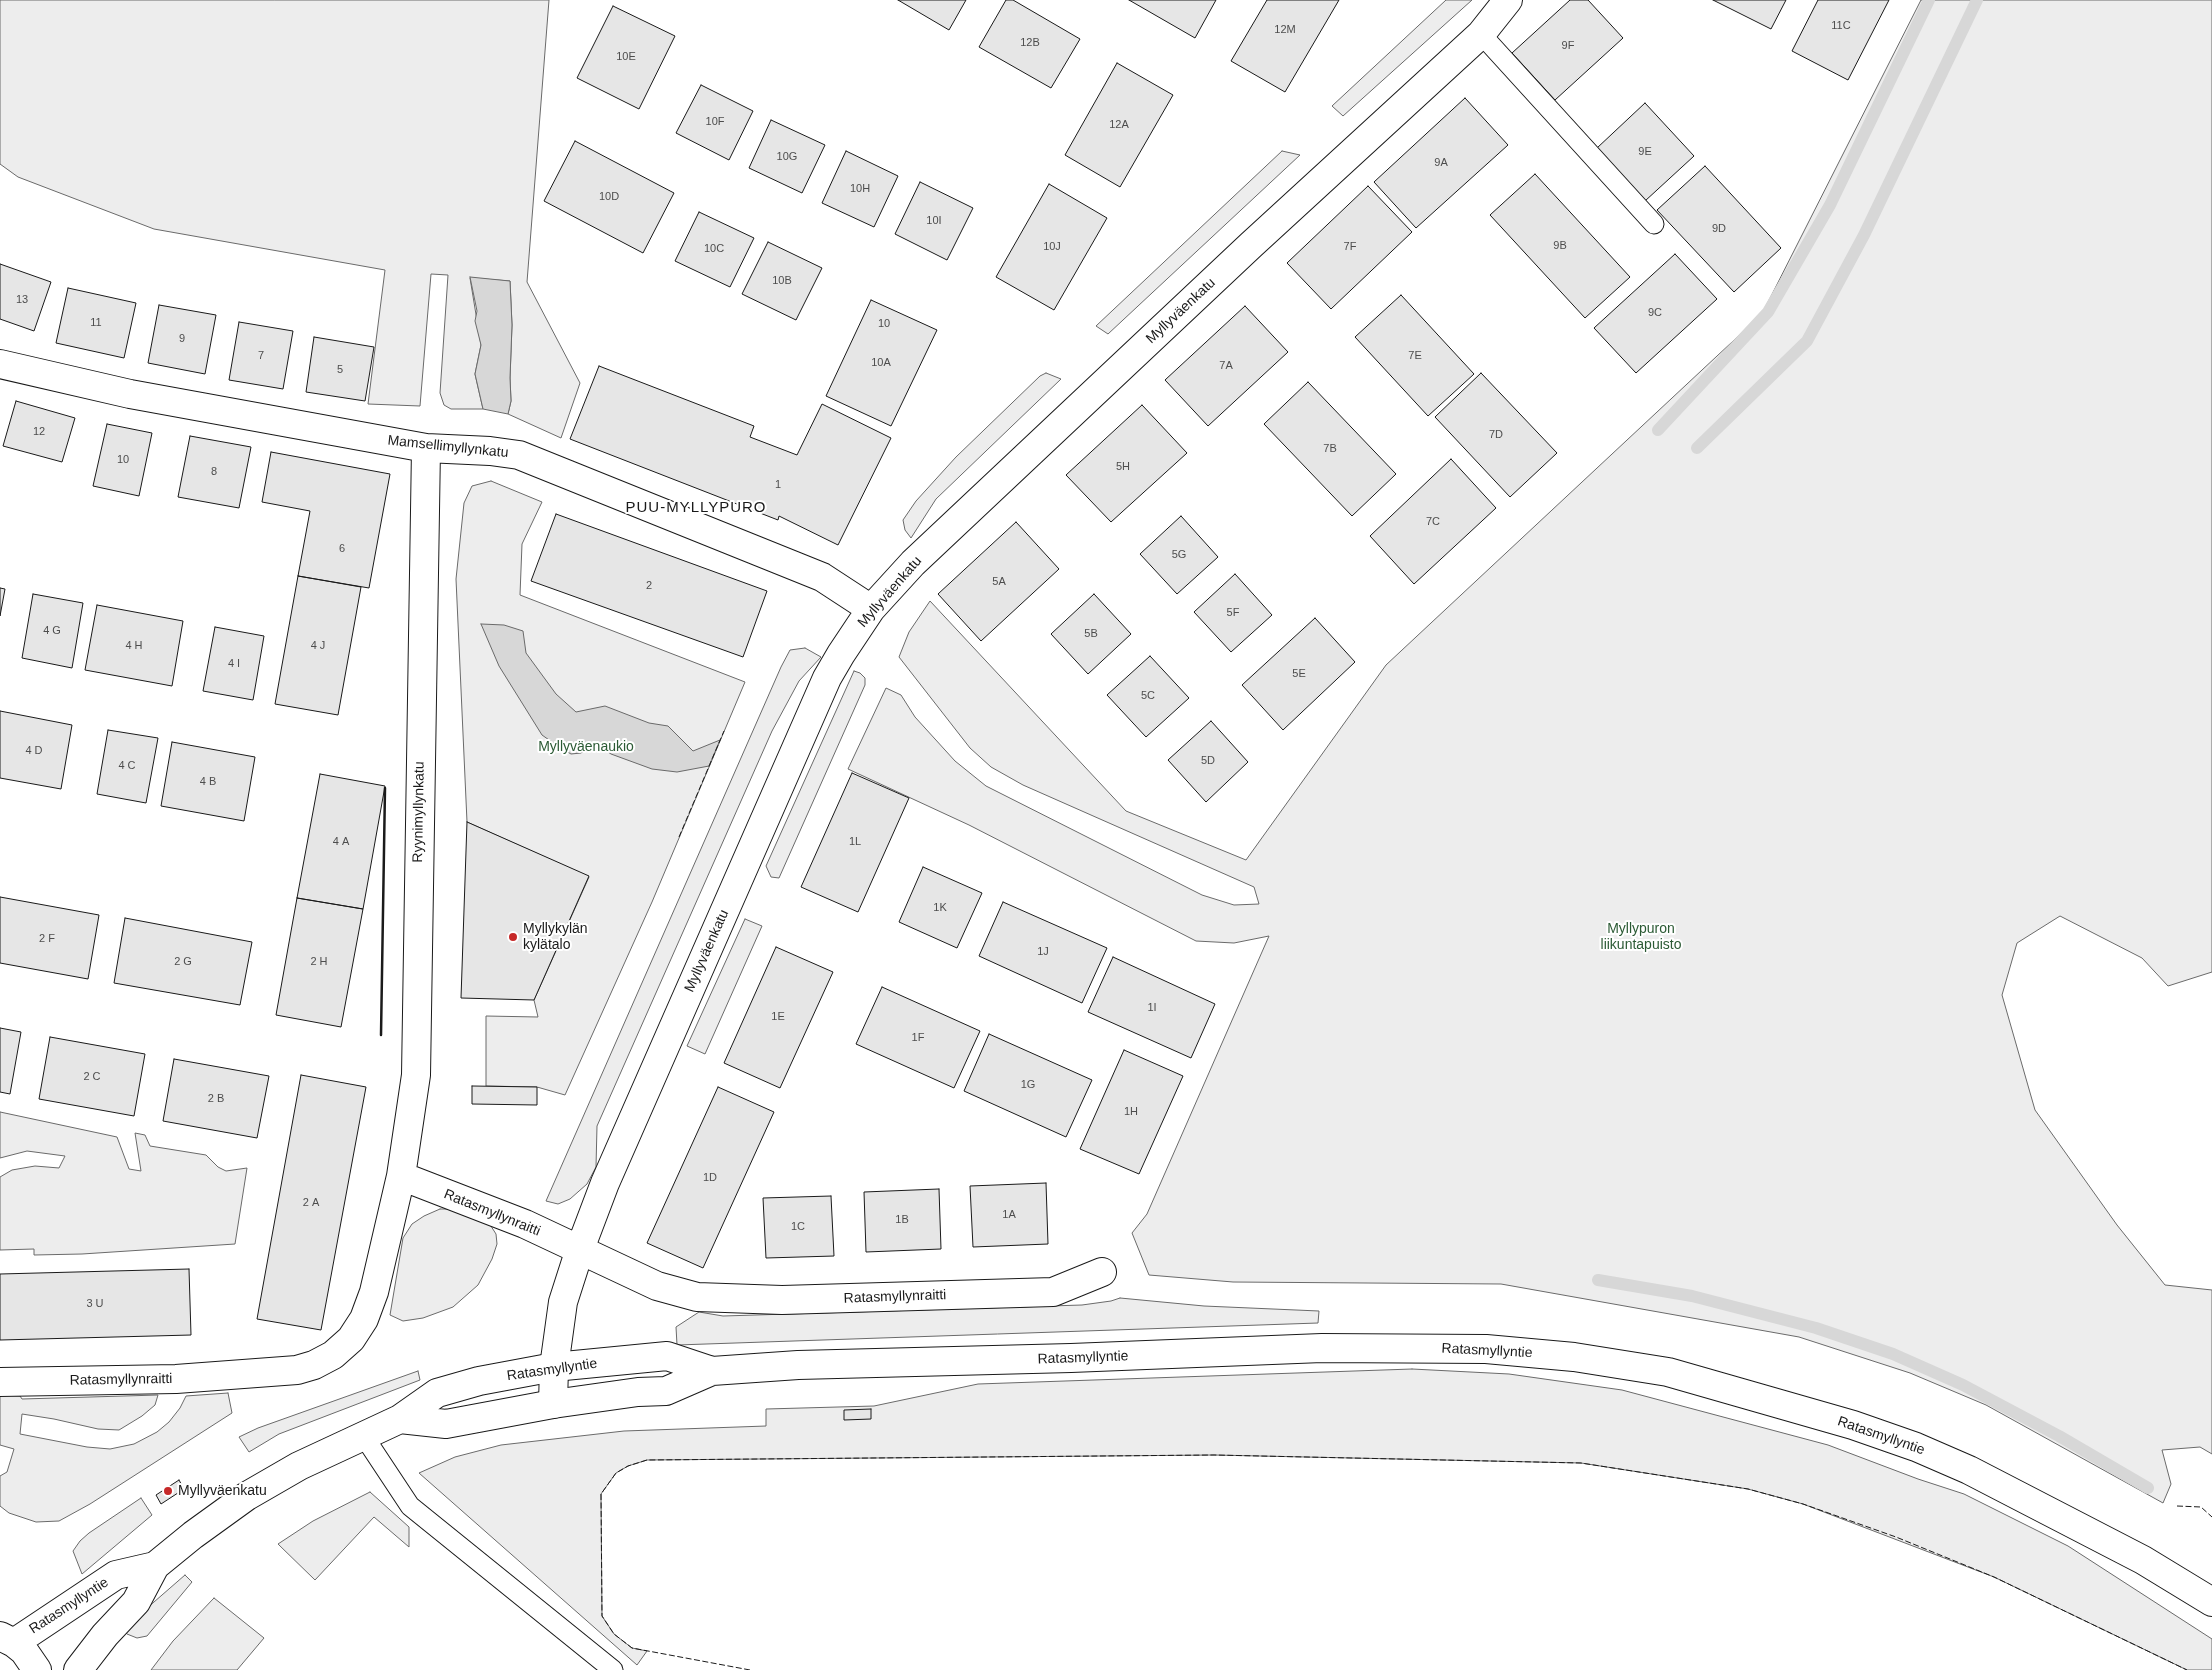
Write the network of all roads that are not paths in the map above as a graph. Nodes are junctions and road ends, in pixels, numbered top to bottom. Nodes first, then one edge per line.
1 (1508, 0) edge
2 (1481, 34) junction
3 (1654, 224) dead end
4 (0, 364) edge
5 (426, 448) junction
6 (871, 610) junction
7 (401, 1176) junction
8 (580, 1249) junction
9 (1102, 1272) dead end
10 (554, 1367) junction
11 (712, 1371) junction
12 (0, 1382) edge
13 (553, 1404) junction
14 (400, 1419) junction
15 (363, 1435) junction
16 (155, 1566) junction
17 (2212, 1602) edge
18 (7, 1639) edge
19 (37, 1670) edge
20 (78, 1670) edge
21 (613, 1670) edge

1 - 2 street, Myllyväenkatu
2 - 3 lane
2 - 6 street, Myllyväenkatu
4 - 5 street, Mamsellimyllynkatu
5 - 6 street, Mamsellimyllynkatu
5 - 7 street, Ryynimyllynkatu
6 - 8 street, Myllyväenkatu
7 - 8 street, Ratasmyllynraitti
7 - 12 street, Ratasmyllynraitti
8 - 9 street, Ratasmyllynraitti
8 - 10 street, Myllyväenkatu
10 - 11 street, Ratasmyllyntie
10 - 13 street, Myllyväenkatu
10 - 14 street, Ratasmyllyntie
11 - 13 street, Ratasmyllyntie
11 - 17 street, Ratasmyllyntie
13 - 14 street, Ratasmyllyntie
14 - 15 street, Ratasmyllyntie
15 - 16 street, Ratasmyllyntie
15 - 21 lane
16 - 18 street, Ratasmyllyntie
16 - 20 street, Ratasmyllyntie
18 - 19 street

